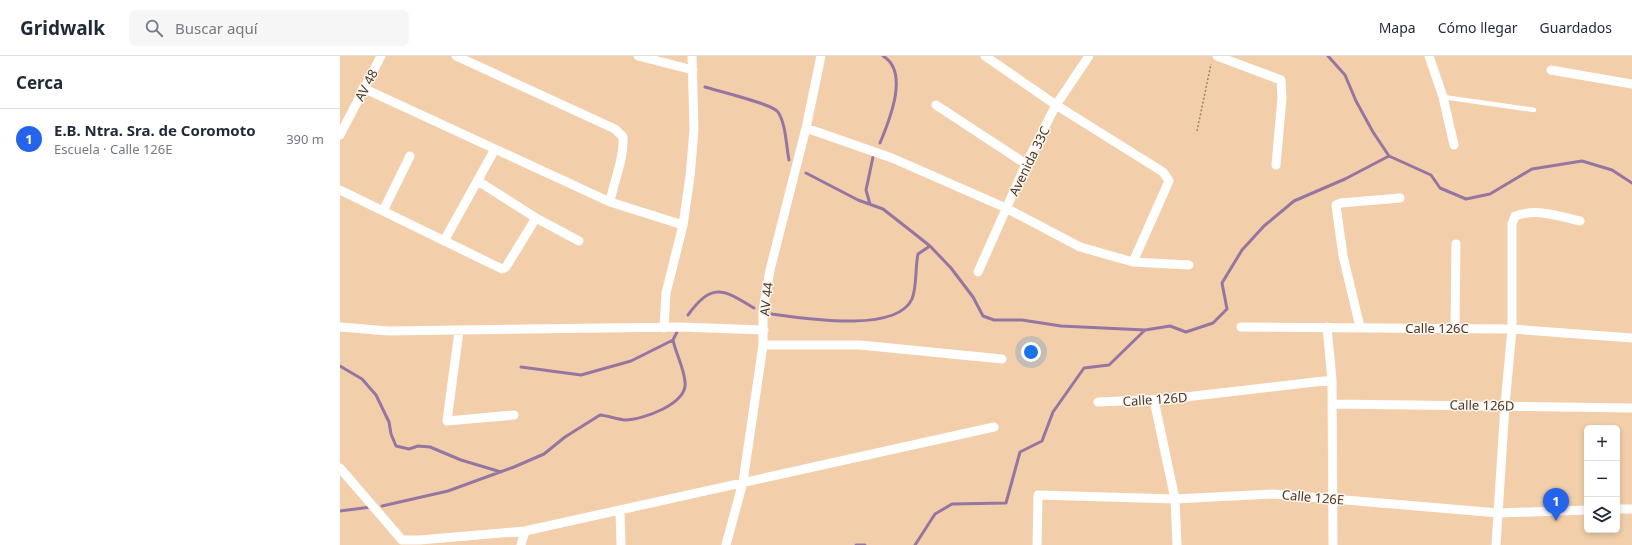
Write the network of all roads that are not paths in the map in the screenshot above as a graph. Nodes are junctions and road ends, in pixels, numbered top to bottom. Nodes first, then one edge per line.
1 (381, 56) edge
2 (456, 56) edge
3 (638, 56) edge
4 (692, 56) edge
5 (821, 56) edge
6 (985, 56) edge
7 (1089, 56) edge
8 (1217, 56) edge
9 (1429, 56) edge
10 (1235, 59) edge
11 (477, 60) edge
12 (693, 70) junction
13 (1551, 70) dead end
14 (1632, 84) edge
15 (363, 88) junction
16 (1443, 97) junction
17 (936, 105) dead end
18 (1056, 105) junction
19 (1534, 110) dead end
20 (806, 128) junction
21 (340, 135) edge
22 (1454, 145) dead end
23 (495, 149) junction
24 (410, 156) dead end
25 (1026, 164) junction
26 (1276, 165) dead end
27 (478, 181) junction
28 (340, 190) edge
29 (1400, 198) dead end
30 (610, 202) junction
31 (1006, 208) junction
32 (383, 211) junction
33 (536, 218) junction
34 (1580, 221) dead end
35 (683, 225) junction
36 (444, 241) junction
37 (579, 241) dead end
38 (1456, 244) dead end
39 (1133, 262) junction
40 (1189, 264) dead end
41 (978, 272) dead end
42 (340, 327) edge
43 (1241, 327) dead end
44 (1327, 327) junction
45 (1360, 327) junction
46 (664, 328) junction
47 (1455, 328) junction
48 (1512, 329) junction
49 (764, 330) junction
50 (459, 331) junction
51 (1632, 338) edge
52 (763, 345) junction
53 (1002, 359) dead end
54 (1332, 380) junction
55 (1154, 400) junction
56 (1098, 402) dead end
57 (1332, 404) junction
58 (1505, 405) junction
59 (1632, 408) edge
60 (514, 415) dead end
61 (994, 426) dead end
62 (340, 468) edge
63 (743, 482) junction
64 (1175, 499) junction
65 (1333, 499) junction
66 (1620, 509) edge
67 (1632, 509) edge
68 (1584, 510) edge
69 (620, 511) junction
70 (1499, 513) junction
71 (525, 531) junction
72 (399, 542) edge
73 (521, 545) edge
74 (621, 545) edge
75 (726, 545) edge
76 (1037, 545) edge
77 (1177, 545) edge
78 (1333, 545) edge
79 (1496, 545) edge

1 - 15 street, AV 48
2 - 11 street
3 - 12 street
4 - 12 street
5 - 20 street, AV 44
6 - 18 street
7 - 18 street, Avenida 33C
8 - 10 street
9 - 16 street
10 - 26 street
11 - 30 street
12 - 35 street
13 - 14 street
15 - 21 street, AV 48
15 - 23 street
16 - 19 lane
16 - 22 street
17 - 25 street
18 - 25 street, Avenida 33C
18 - 39 street
20 - 31 street
20 - 49 street, AV 44
23 - 27 street
23 - 30 street
24 - 32 street
25 - 31 street, Avenida 33C
27 - 33 street
27 - 36 street
28 - 32 street
29 - 45 street
30 - 35 street
31 - 39 street
31 - 41 street, Avenida 33C
32 - 36 street
33 - 36 street
33 - 37 street
34 - 48 street
35 - 46 street
38 - 47 street
39 - 40 street
42 - 50 street
43 - 44 street, Calle 126C
44 - 45 street, Calle 126C
44 - 54 street
45 - 47 street, Calle 126C
46 - 49 street
46 - 50 street
47 - 48 street, Calle 126C
48 - 51 street, Calle 126C
48 - 58 street
49 - 52 street, AV 44
50 - 60 street
52 - 53 street
52 - 63 street, AV 44
54 - 55 street, Calle 126D
54 - 57 street
55 - 56 street, Calle 126D
55 - 64 street
57 - 58 street, Calle 126D
57 - 65 street
58 - 59 street, Calle 126D
58 - 70 street
61 - 63 street
62 - 72 street
63 - 69 street
63 - 75 street, AV 44
64 - 65 street, Calle 126E
64 - 76 street, Calle 126E
64 - 77 street
65 - 70 street, Calle 126E
65 - 78 street
66 - 67 street
68 - 70 street, Calle 126E
69 - 71 street
69 - 74 street
70 - 79 street
71 - 72 street
71 - 73 street

